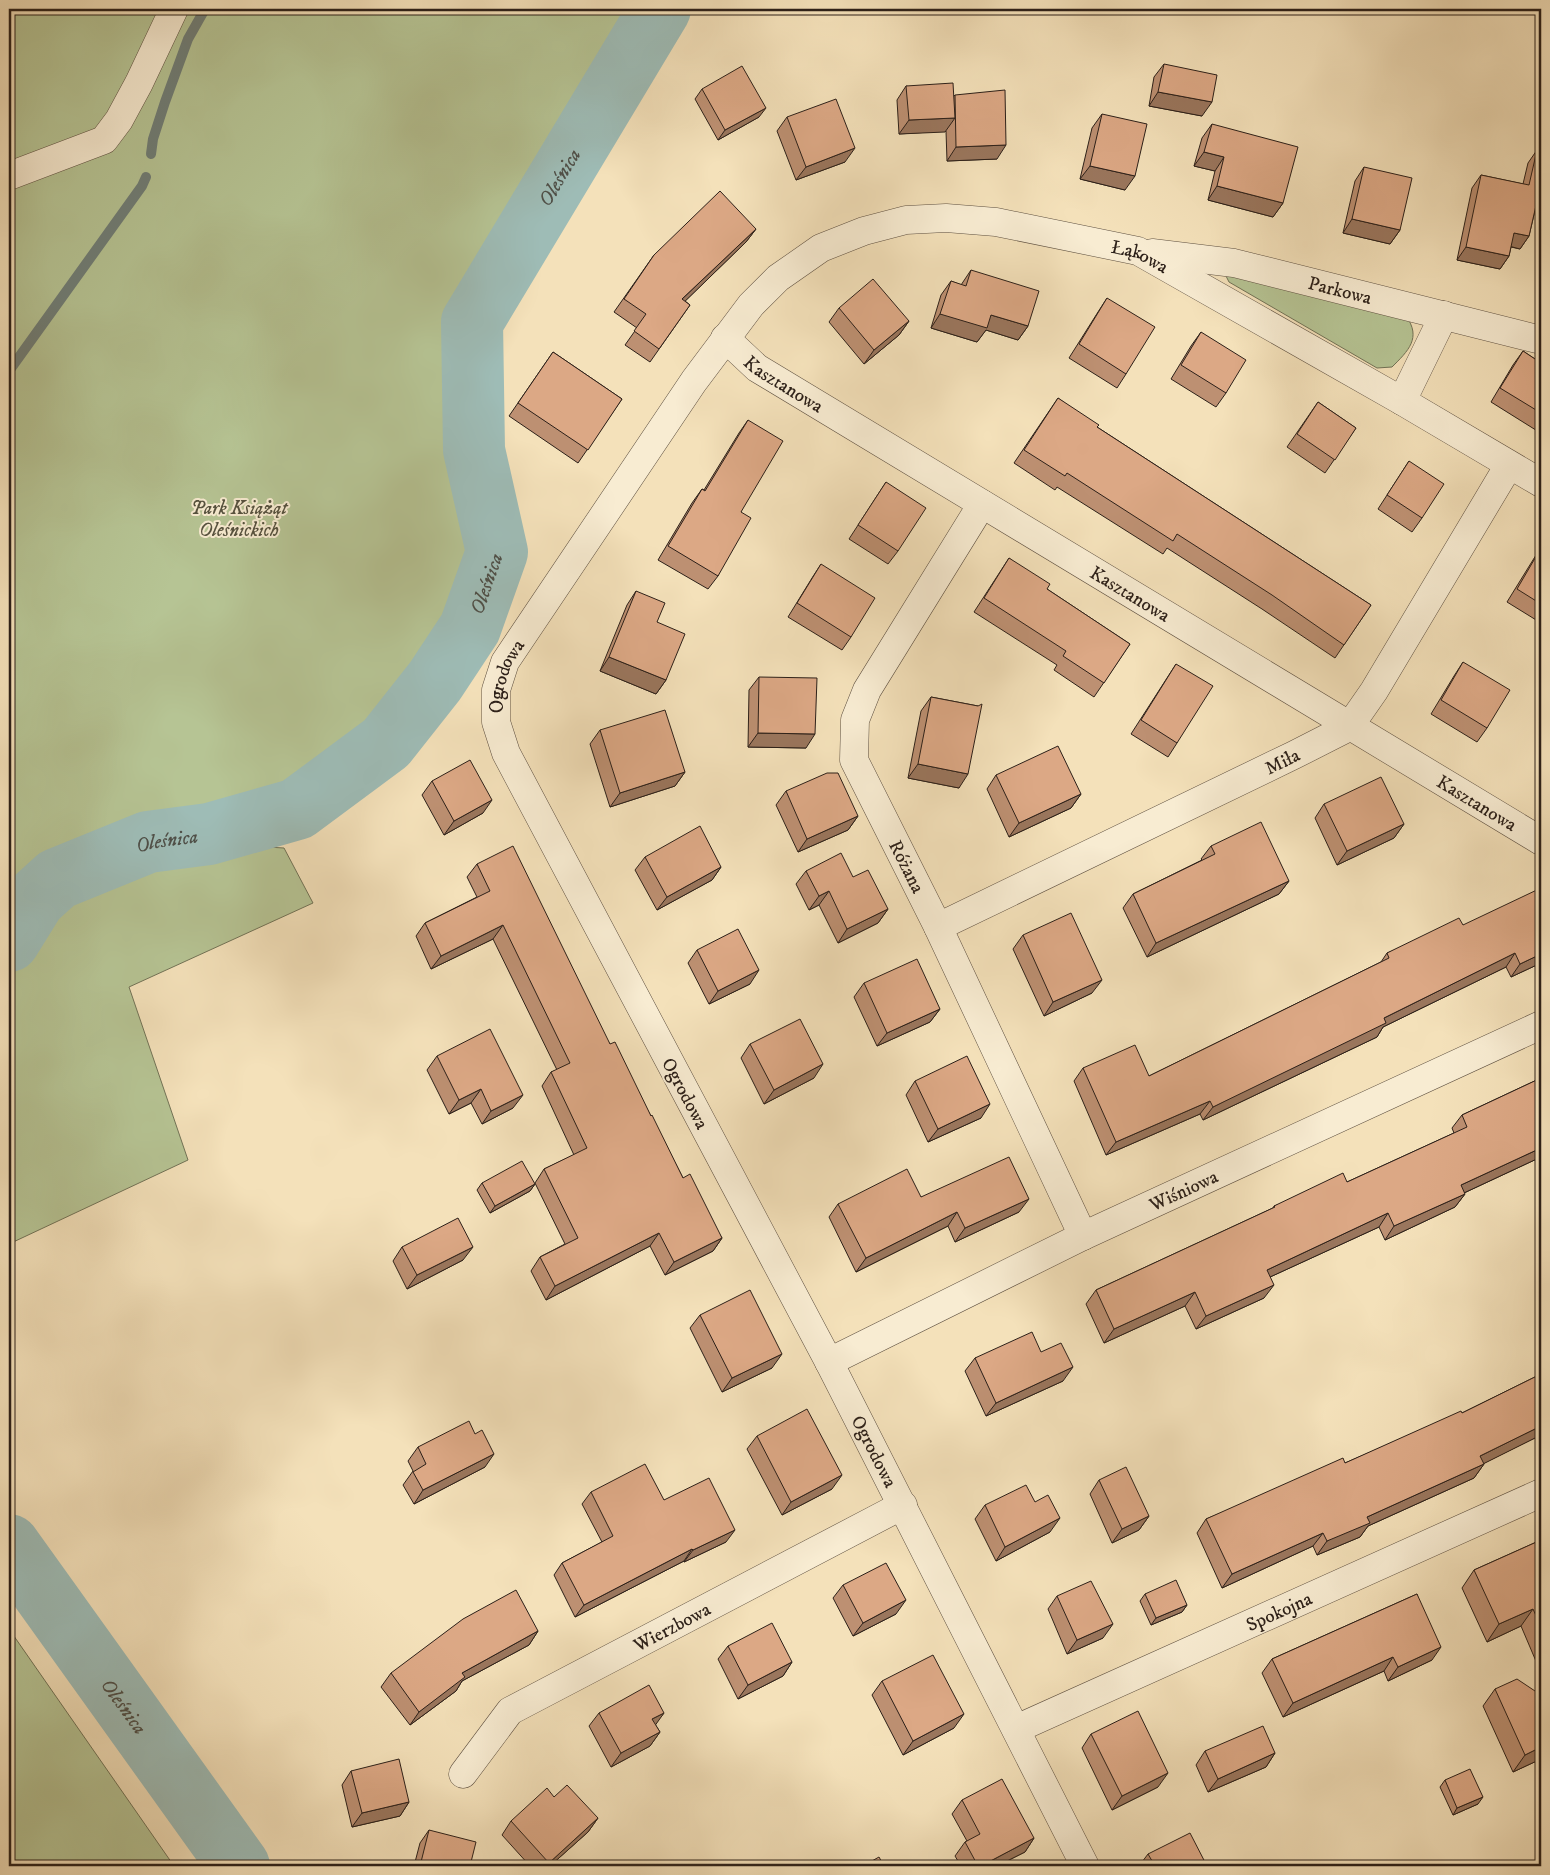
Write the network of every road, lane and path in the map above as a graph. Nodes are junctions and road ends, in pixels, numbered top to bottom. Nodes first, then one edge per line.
1 (174, 9) edge
2 (9, 176) edge
3 (1138, 251) junction
4 (1444, 315) junction
5 (725, 338) junction
6 (1541, 340) edge
7 (1402, 401) junction
8 (1509, 465) junction
9 (1541, 483) edge
10 (982, 504) junction
11 (1349, 726) junction
12 (1541, 842) edge
13 (938, 927) junction
14 (1541, 1025) edge
15 (1083, 1236) junction
16 (829, 1362) junction
17 (1541, 1493) edge
18 (902, 1505) junction
19 (1016, 1729) junction
20 (463, 1774) dead end
21 (1085, 1866) edge

1 - 2 street
3 - 4 street, Parkowa
3 - 5 street, Łąkowa
3 - 7 street, Łąkowa
4 - 6 street, Parkowa
4 - 7 street
5 - 10 street, Kasztanowa
5 - 16 street, Ogrodowa
7 - 8 street, Łąkowa
8 - 9 street, Łąkowa
8 - 11 street, Miła
10 - 11 street, Kasztanowa
10 - 13 street, Różana
11 - 12 street, Kasztanowa
11 - 13 street, Miła
13 - 15 street, Różana
14 - 15 street, Wiśniowa
15 - 16 street, Wiśniowa
16 - 18 street, Ogrodowa
17 - 19 street, Spokojna
18 - 19 street, Ogrodowa
18 - 20 street, Wierzbowa
19 - 21 street, Ogrodowa

